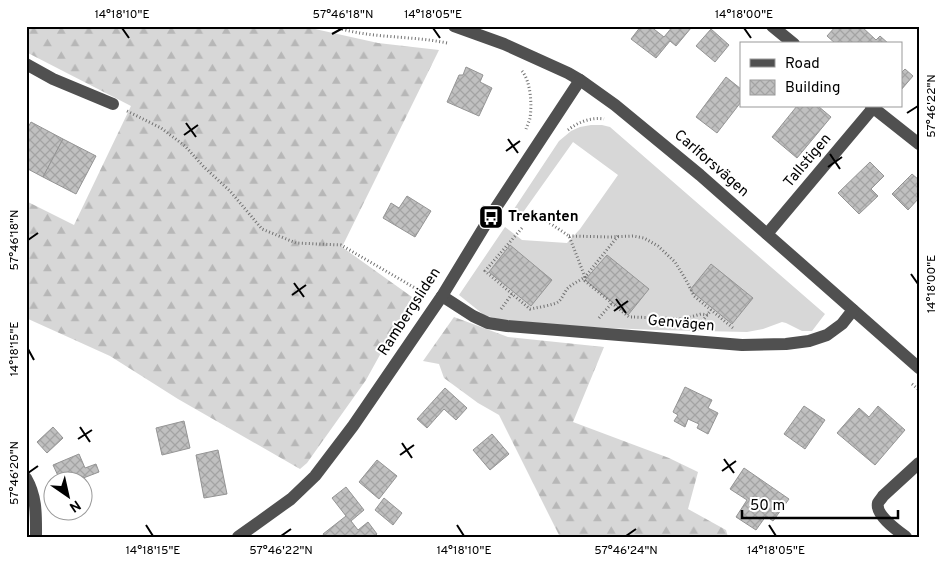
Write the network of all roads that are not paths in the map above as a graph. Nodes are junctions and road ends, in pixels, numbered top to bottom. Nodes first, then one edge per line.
1 (454, 26) edge
2 (772, 26) edge
3 (792, 42) edge
4 (26, 64) edge
5 (580, 80) junction
6 (113, 104) road end
7 (871, 108) edge
8 (873, 108) edge
9 (919, 144) edge
10 (767, 234) junction
11 (437, 291) junction
12 (853, 310) junction
13 (919, 368) edge
14 (919, 463) edge
15 (26, 478) edge
16 (36, 537) edge
17 (238, 537) edge
18 (906, 537) edge

1 - 5 street, Carlforsvägen
2 - 3 street
4 - 6 street
5 - 10 street, Carlforsvägen
5 - 11 street, Rambergsliden
7 - 10 street, Tallstigen
8 - 9 street, Tallstigen
10 - 12 street, Carlforsvägen
11 - 12 street, Genvägen
11 - 17 street, Rambergsliden
12 - 13 street, Carlforsvägen
14 - 18 street
15 - 16 street

